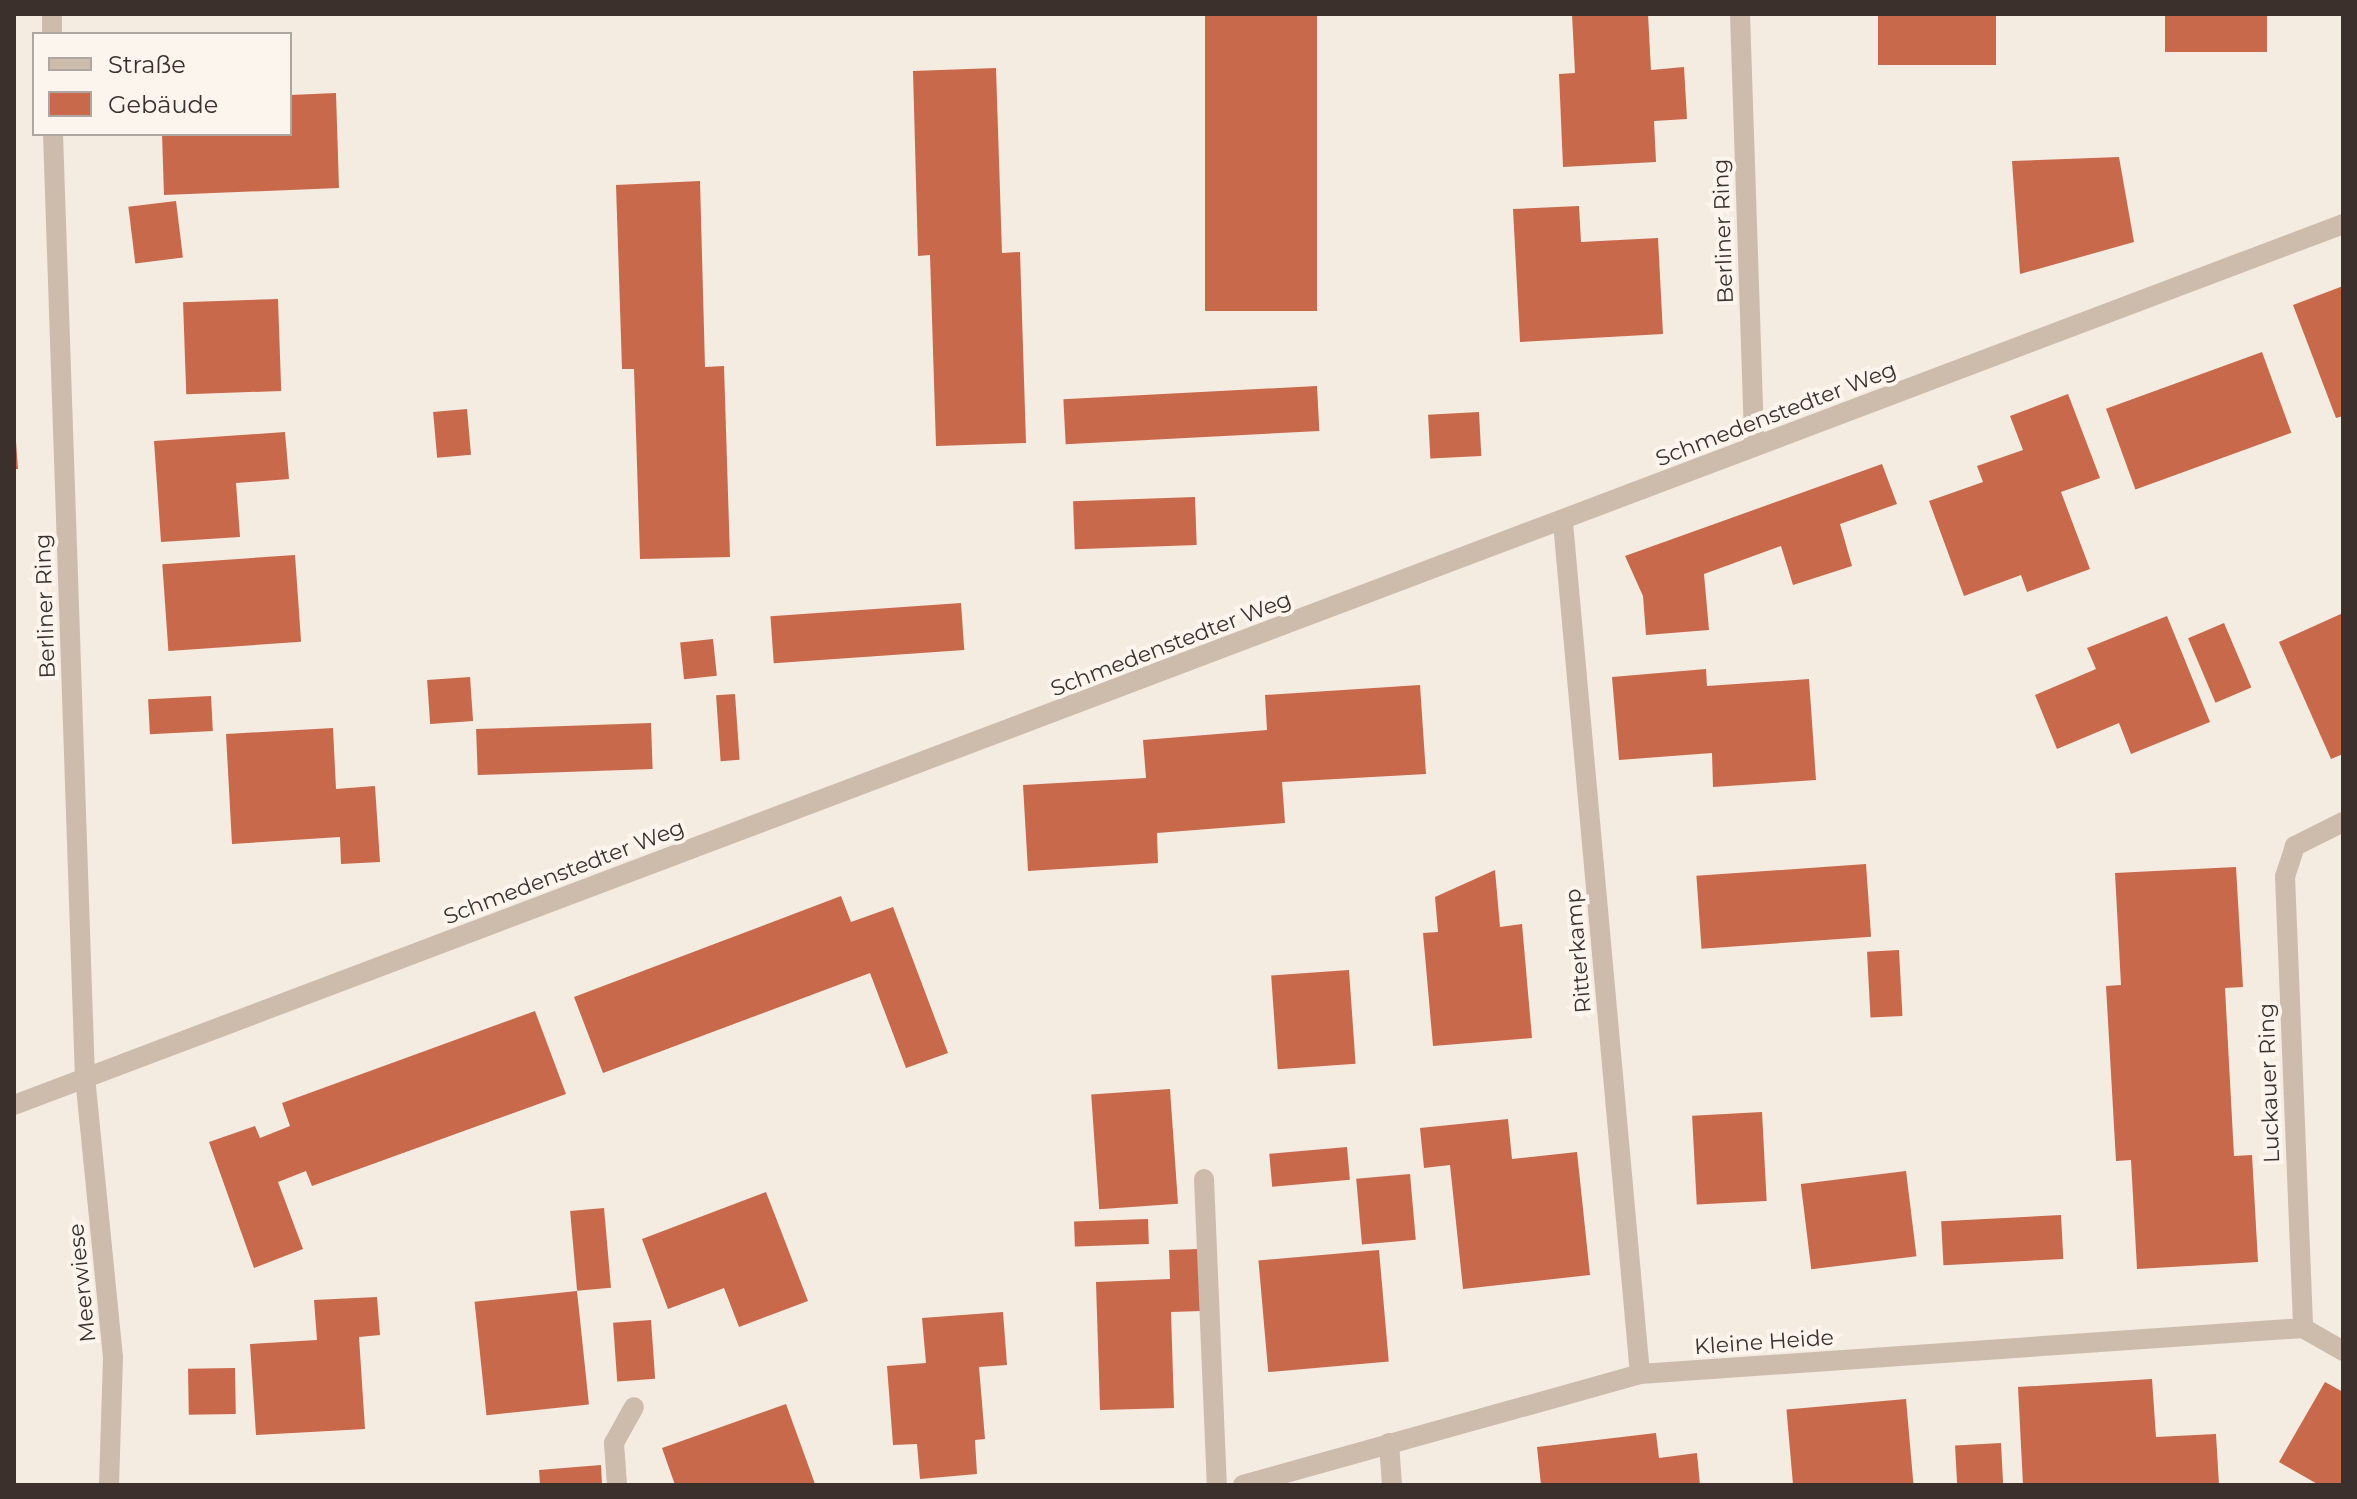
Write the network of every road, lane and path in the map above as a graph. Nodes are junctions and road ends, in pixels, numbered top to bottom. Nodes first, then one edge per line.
1 (1740, 14) edge
2 (53, 136) edge
3 (2343, 224) edge
4 (1754, 447) junction
5 (1563, 523) junction
6 (2343, 822) edge
7 (85, 1077) junction
8 (14, 1105) edge
9 (1204, 1179) dead end
10 (2303, 1328) junction
11 (2343, 1351) edge
12 (1640, 1374) junction
13 (634, 1407) dead end
14 (1389, 1443) junction
15 (109, 1485) edge
16 (617, 1485) edge
17 (1217, 1485) edge
18 (1243, 1485) edge
19 (1392, 1485) edge

1 - 4 street, Berliner Ring
2 - 7 street, Berliner Ring
3 - 4 street, Schmedenstedter Weg
4 - 5 street, Schmedenstedter Weg
5 - 7 street, Schmedenstedter Weg
5 - 12 street, Ritterkamp
6 - 10 street, Luckauer Ring
7 - 8 street, Schmedenstedter Weg
7 - 15 street, Meerwiese
9 - 17 street
10 - 11 street
10 - 12 street, Kleine Heide
12 - 14 street, Kleine Heide
13 - 16 street
14 - 18 street, Kleine Heide
14 - 19 street

